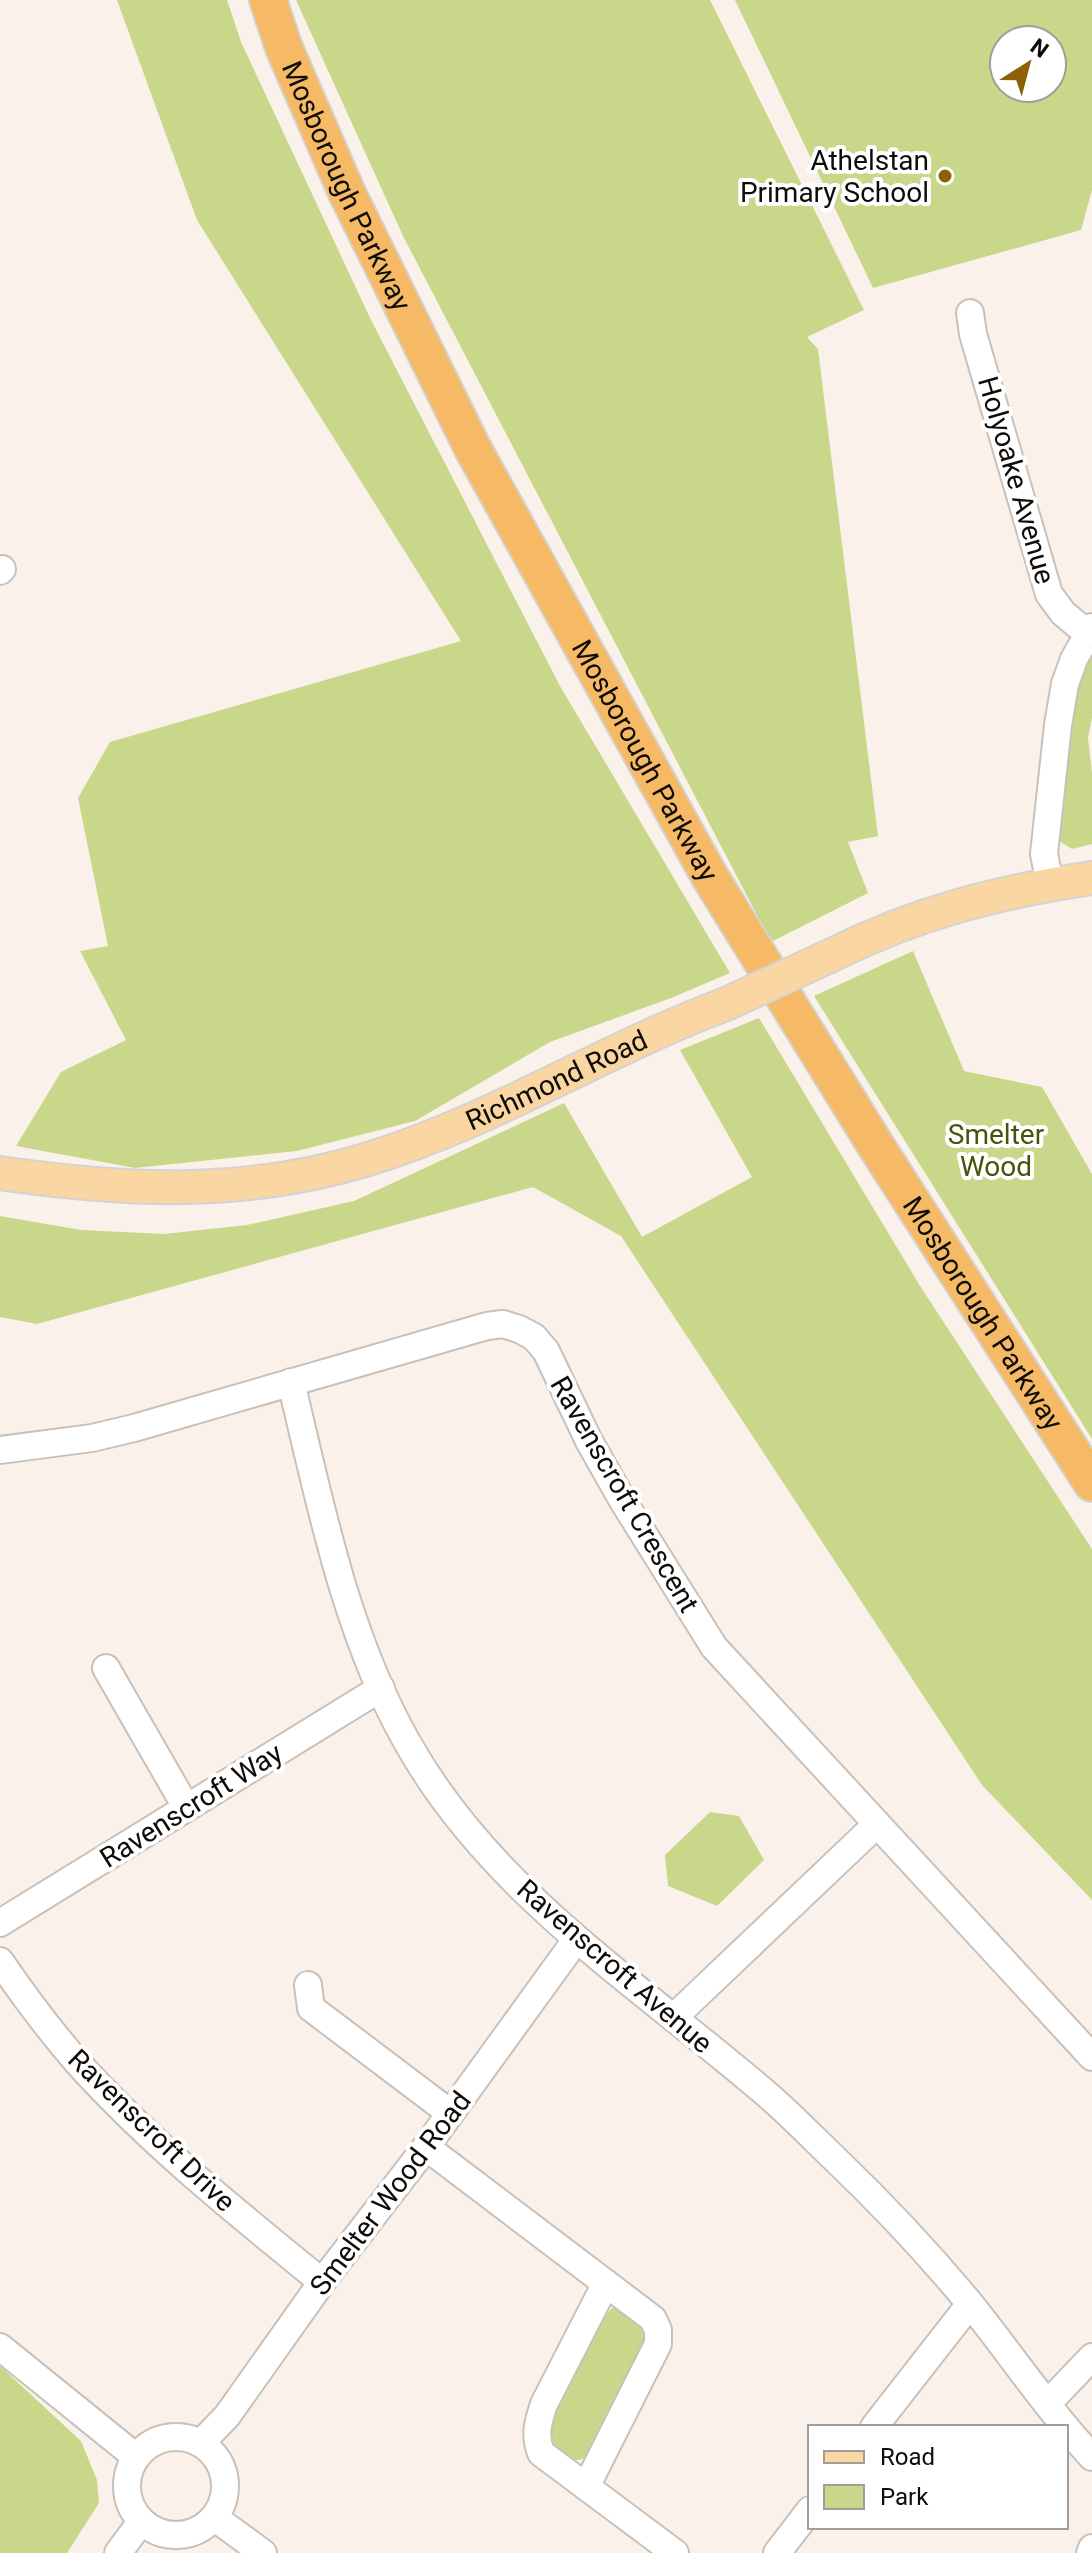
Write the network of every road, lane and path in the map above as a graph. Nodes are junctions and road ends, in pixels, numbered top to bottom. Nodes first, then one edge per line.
1 (268, 0) edge
2 (970, 313) dead end
3 (1090, 631) edge
4 (1092, 878) edge
5 (1050, 884) junction
6 (0, 1173) edge
7 (291, 1382) junction
8 (0, 1450) edge
9 (1092, 1483) edge
10 (106, 1668) dead end
11 (381, 1688) junction
12 (186, 1807) junction
13 (876, 1825) junction
14 (0, 1923) edge
15 (576, 1940) junction
16 (0, 1961) edge
17 (308, 1985) dead end
18 (673, 2018) junction
19 (1092, 2057) edge
20 (450, 2113) junction
21 (426, 2147) junction
22 (322, 2282) junction
23 (606, 2283) junction
24 (970, 2304) junction
25 (0, 2347) edge
26 (1092, 2357) edge
27 (1048, 2403) junction
28 (876, 2425) edge
29 (1066, 2425) edge
30 (1068, 2428) edge
31 (201, 2443) junction
32 (136, 2457) junction
33 (1092, 2457) edge
34 (586, 2487) junction
35 (808, 2513) edge
36 (215, 2518) junction
37 (141, 2522) junction
38 (118, 2553) edge
39 (263, 2553) edge
40 (675, 2553) edge
41 (777, 2553) edge

1 - 9 highway, Mosborough Parkway
2 - 3 street, Holyoake Avenue
3 - 5 street
4 - 5 main road, Richmond Road
5 - 6 main road, Richmond Road, bridge
7 - 8 street, Ravenscroft Crescent
7 - 11 street, Ravenscroft Avenue
7 - 13 street, Ravenscroft Crescent
10 - 12 street
11 - 12 street, Ravenscroft Way
11 - 15 street, Ravenscroft Avenue
12 - 14 street, Ravenscroft Way
13 - 18 street
13 - 19 street, Ravenscroft Crescent
15 - 18 street, Ravenscroft Avenue
15 - 20 street, Smelter Wood Road
16 - 22 street, Ravenscroft Drive
17 - 20 street
18 - 24 street, Ravenscroft Avenue
20 - 21 street, Smelter Wood Road
21 - 22 street, Smelter Wood Road
21 - 23 street
22 - 31 street, Smelter Wood Road
23 - 34 street
23 - 34 street
24 - 27 street, Ravenscroft Avenue
24 - 28 street
25 - 32 street
26 - 27 street
27 - 29 street, Ravenscroft Avenue
30 - 33 street, Ravenscroft Avenue
31 - 32 street
31 - 36 street
32 - 37 street
34 - 40 street
35 - 41 street
36 - 37 street
36 - 39 street
37 - 38 street

